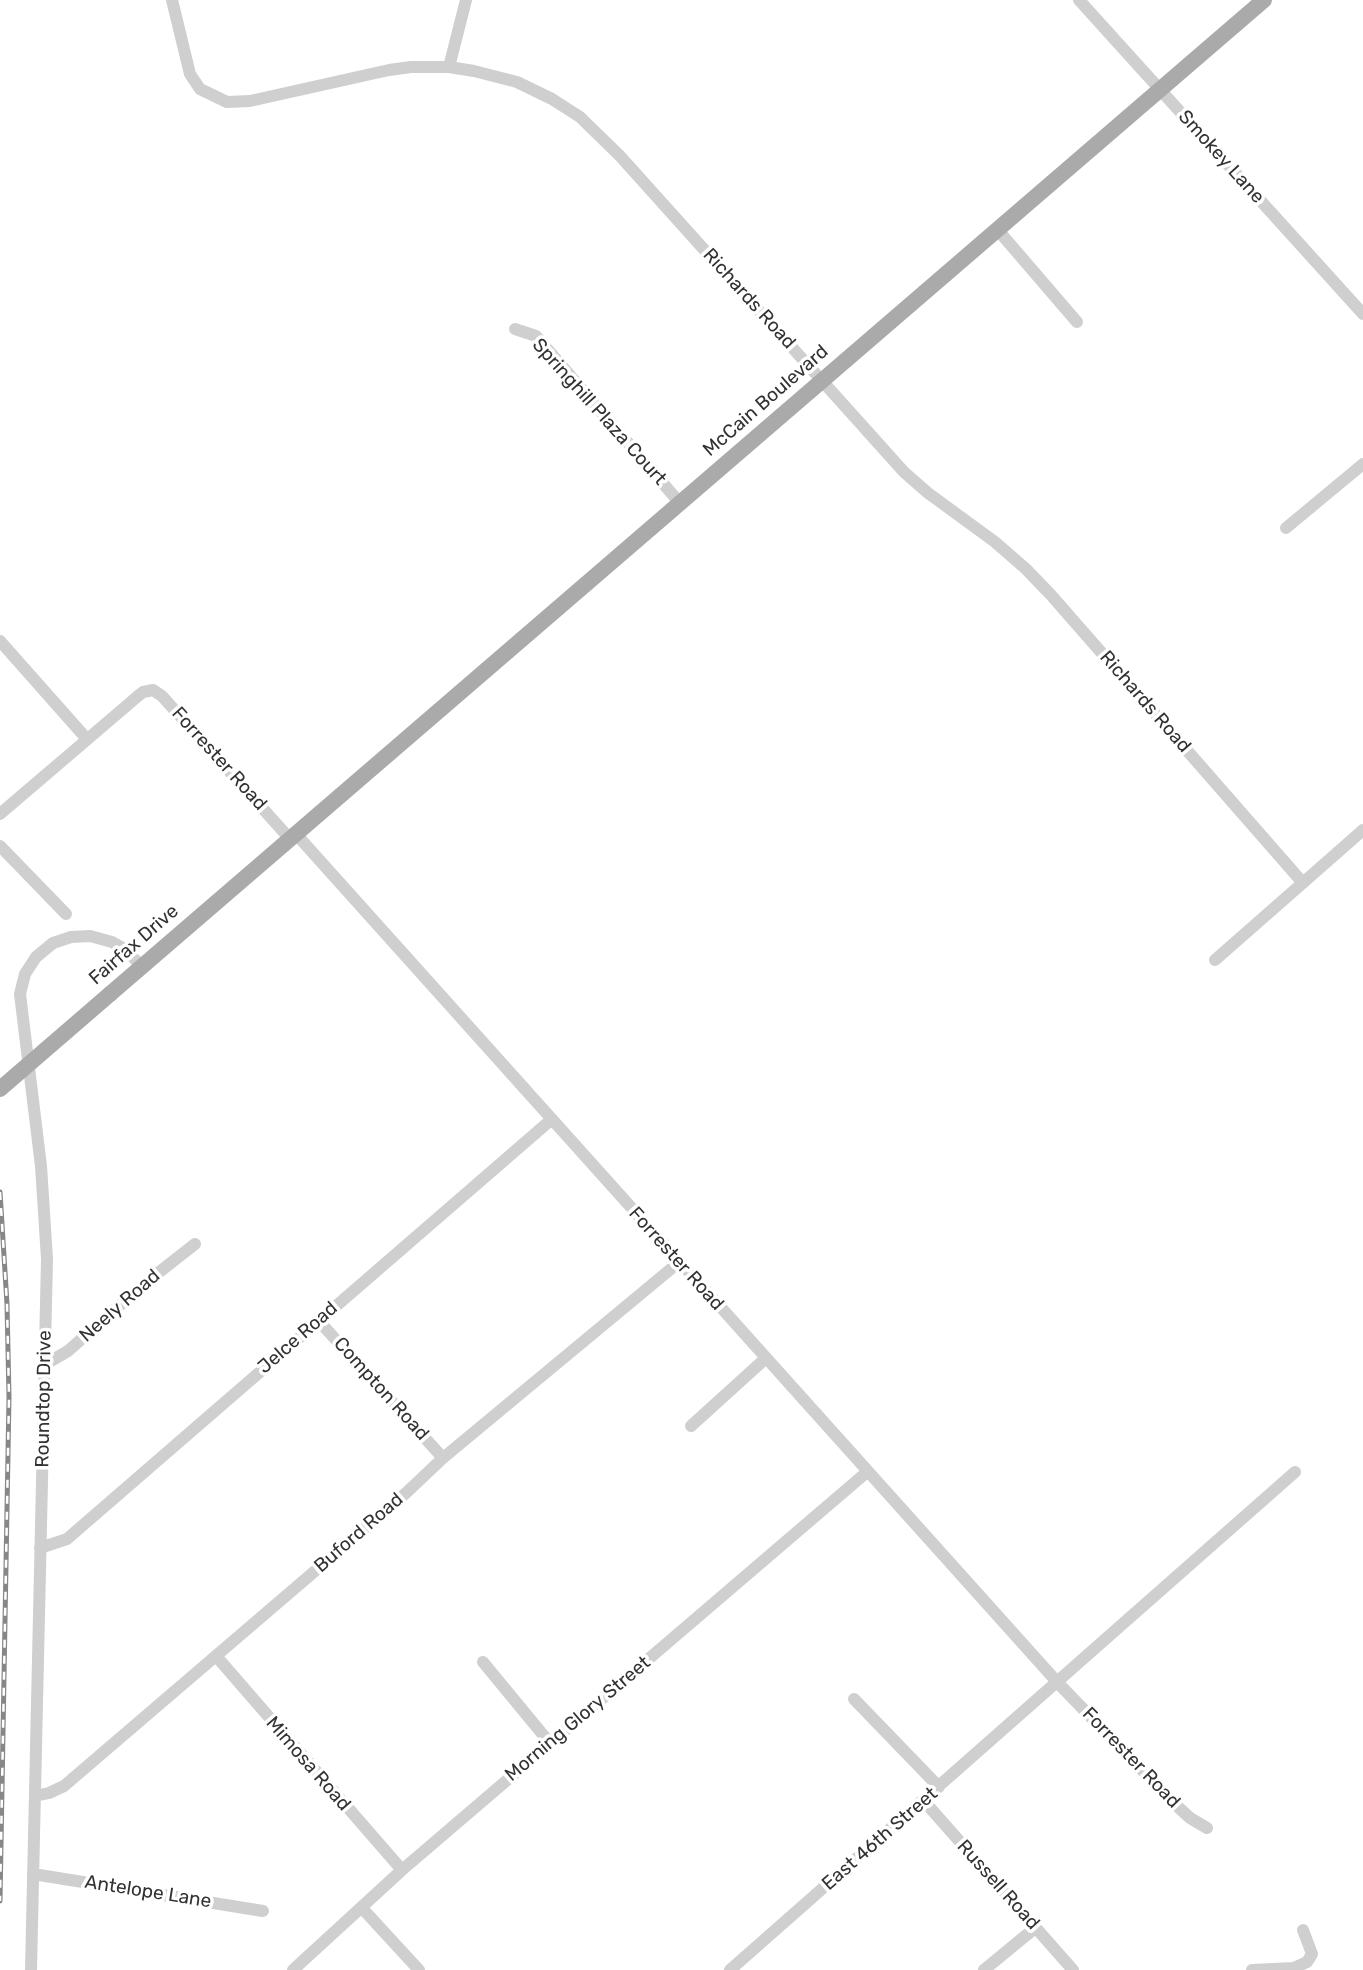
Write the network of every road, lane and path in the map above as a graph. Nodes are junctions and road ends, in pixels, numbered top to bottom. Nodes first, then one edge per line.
1 (172, 0) edge
2 (466, 0) edge
3 (1079, 0) edge
4 (1264, 0) edge
5 (449, 68) junction
6 (1159, 89) junction
7 (998, 229) junction
8 (1363, 314) edge
9 (1077, 321) dead end
10 (515, 329) dead end
11 (821, 381) junction
12 (1363, 464) edge
13 (679, 502) junction
14 (1286, 528) dead end
15 (0, 642) edge
16 (86, 738) junction
17 (0, 814) edge
18 (1363, 830) edge
19 (293, 836) junction
20 (0, 846) edge
21 (1303, 883) junction
22 (66, 914) dead end
23 (1215, 960) dead end
24 (142, 967) junction
25 (0, 1088) edge
26 (552, 1119) junction
27 (195, 1244) dead end
28 (678, 1263) junction
29 (318, 1320) junction
30 (766, 1358) junction
31 (44, 1365) junction
32 (691, 1426) dead end
33 (443, 1458) junction
34 (867, 1472) junction
35 (1295, 1472) dead end
36 (40, 1548) junction
37 (216, 1656) junction
38 (483, 1662) dead end
39 (1058, 1683) junction
40 (854, 1699) dead end
41 (550, 1742) junction
42 (939, 1787) junction
43 (35, 1796) junction
44 (923, 1801) junction
45 (1207, 1828) dead end
46 (401, 1870) junction
47 (33, 1874) junction
48 (362, 1908) junction
49 (263, 1911) dead end
50 (1035, 1928) junction
51 (1303, 1930) dead end
52 (31, 1970) edge
53 (293, 1970) edge
54 (419, 1970) edge
55 (730, 1970) edge
56 (984, 1970) edge
57 (1073, 1970) edge
58 (1252, 1970) edge

1 - 5 street, Richards Road
2 - 5 street
3 - 6 street, Smokey Lane
4 - 6 main road, McCain Boulevard
5 - 11 street, Richards Road
6 - 7 main road, McCain Boulevard
6 - 8 street, Smokey Lane
7 - 9 street
7 - 11 main road, McCain Boulevard
10 - 13 street, Springhill Plaza Court
11 - 13 main road, McCain Boulevard
11 - 21 street, Richards Road
12 - 14 street
13 - 19 main road, McCain Boulevard
15 - 16 street
16 - 17 street
16 - 19 street, Forrester Road
18 - 21 street
19 - 24 main road, Fairfax Drive
19 - 26 street, Forrester Road
20 - 22 street
21 - 23 street
24 - 25 main road, Fairfax Drive, bridge
24 - 31 street, Roundtop Drive
26 - 28 street, Forrester Road
26 - 29 street, Jelce Road
27 - 31 street, Neely Road
28 - 30 street, Forrester Road
28 - 33 street, Buford Road
29 - 33 street, Compton Road
29 - 36 street, Jelce Road
30 - 32 street
30 - 34 street, Forrester Road
31 - 36 street, Roundtop Drive
33 - 37 street, Buford Road
34 - 39 street, Forrester Road
34 - 41 street, Morning Glory Street
35 - 39 street
36 - 43 street, Roundtop Drive
37 - 43 street, Buford Road
37 - 46 street, Mimosa Road
38 - 41 street
39 - 42 street, East 46th Street
39 - 45 street, Forrester Road
40 - 42 street
41 - 46 street, Morning Glory Street
42 - 44 street, East 46th Street
43 - 47 street, Roundtop Drive
44 - 50 street, Russell Road
44 - 55 street, East 46th Street
46 - 48 street, Morning Glory Street
47 - 49 street, Antelope Lane
47 - 52 street, Roundtop Drive
48 - 53 street, Morning Glory Street
48 - 54 street
50 - 56 street
50 - 57 street, Russell Road
51 - 58 street

